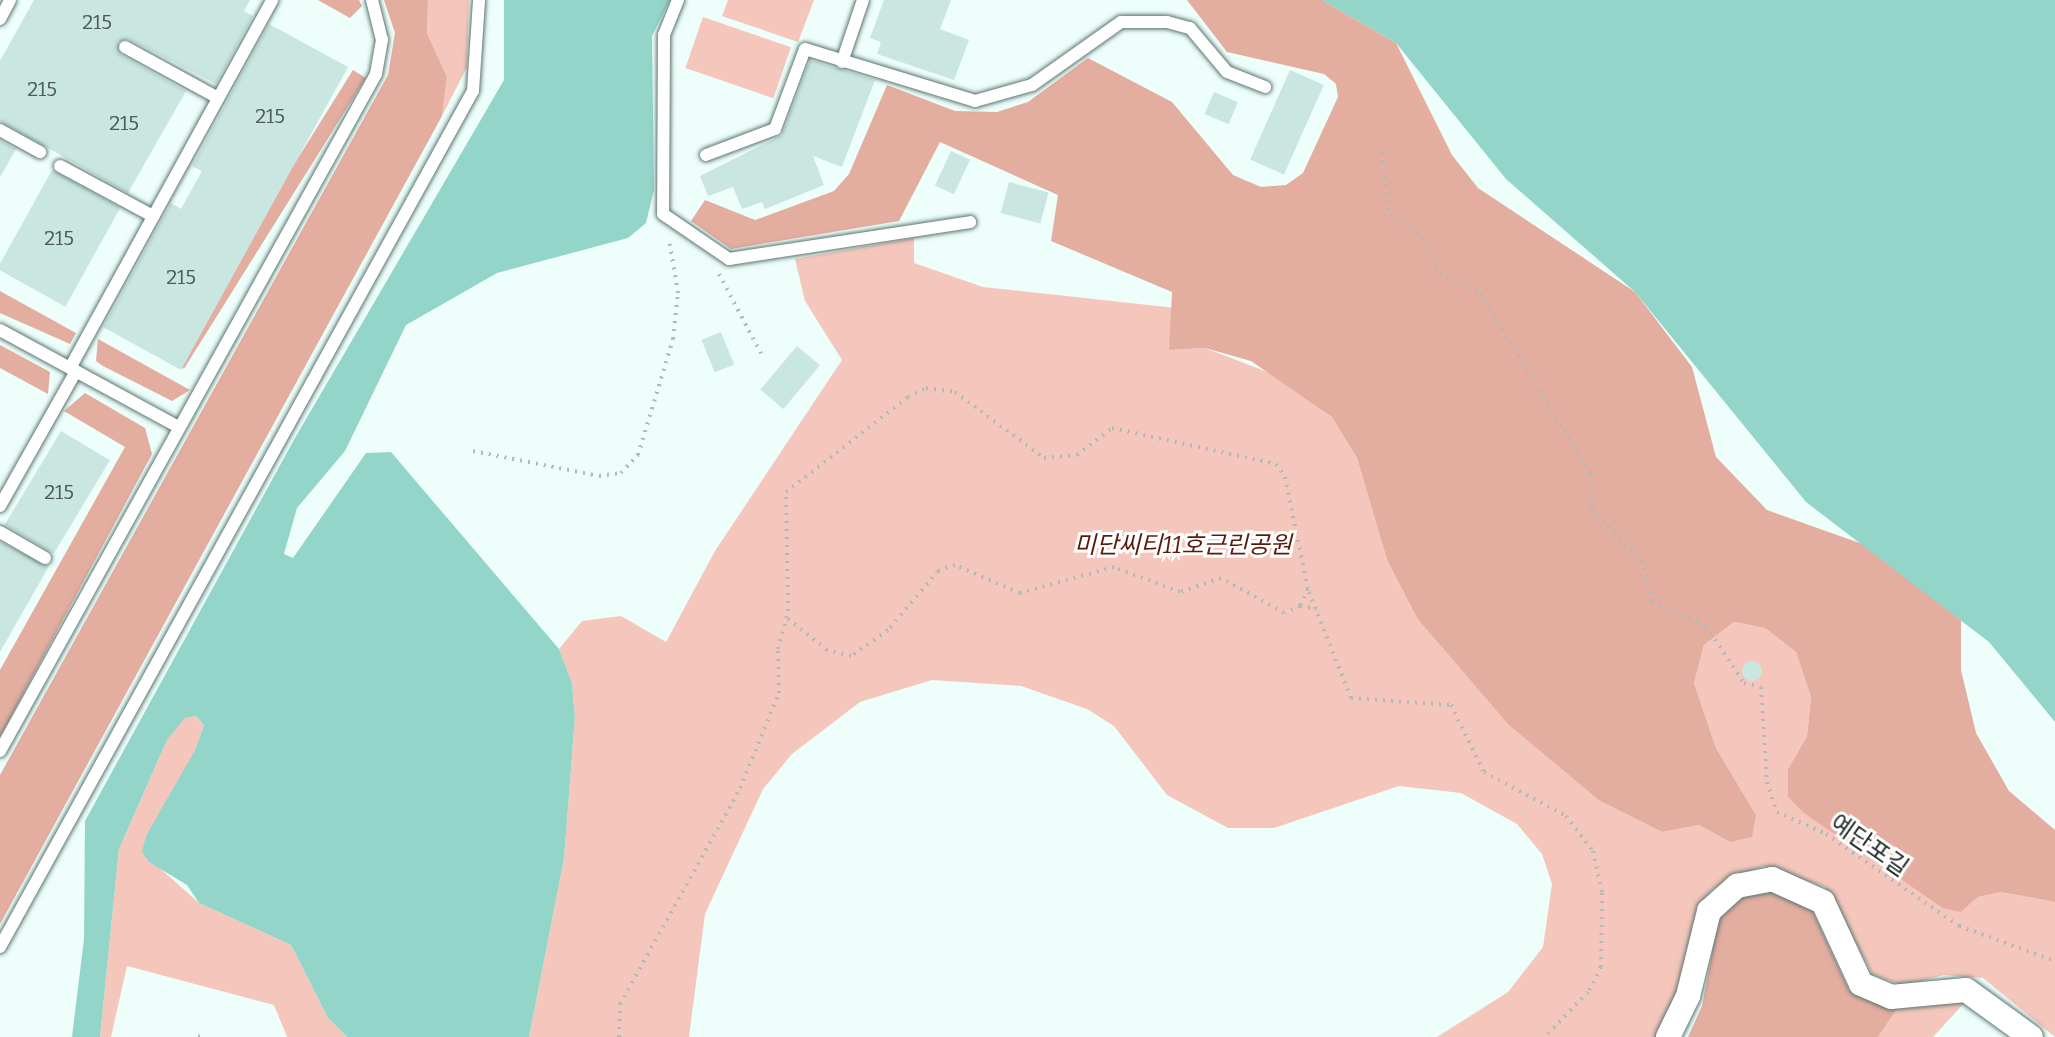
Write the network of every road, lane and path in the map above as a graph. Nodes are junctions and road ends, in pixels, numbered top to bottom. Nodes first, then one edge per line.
1 (10, 0) edge
2 (272, 0) edge
3 (372, 0) edge
4 (479, 0) edge
5 (678, 0) edge
6 (863, 0) edge
7 (0, 19) edge
8 (125, 47) dead end
9 (842, 62) junction
10 (1265, 87) dead end
11 (218, 98) junction
12 (0, 130) edge
13 (40, 152) dead end
14 (1382, 152) dead end
15 (706, 155) dead end
16 (60, 166) dead end
17 (663, 214) junction
18 (153, 216) junction
19 (970, 222) dead end
20 (704, 243) junction
21 (0, 330) edge
22 (763, 357) dead end
23 (73, 369) junction
24 (179, 427) junction
25 (473, 451) dead end
26 (0, 506) edge
27 (0, 532) edge
28 (45, 558) dead end
29 (1308, 589) junction
30 (1300, 606) junction
31 (1317, 609) junction
32 (787, 618) junction
33 (0, 751) edge
34 (0, 947) edge
35 (2055, 961) edge
36 (619, 1037) edge
37 (1545, 1037) edge
38 (1668, 1037) edge
39 (2031, 1037) edge

1 - 7 lane
2 - 11 lane
3 - 24 lane
4 - 34 lane
5 - 17 lane
6 - 9 lane
8 - 11 lane
9 - 10 lane
9 - 15 lane
11 - 18 lane
12 - 13 lane
14 - 35 path, 예단포길
16 - 18 lane
17 - 20 lane
17 - 25 path
18 - 23 lane
19 - 20 lane
20 - 22 path
21 - 23 lane
23 - 24 lane
23 - 26 lane
24 - 33 lane
27 - 28 lane
29 - 30 path
29 - 31 path
29 - 32 path
30 - 31 path
30 - 32 path
31 - 37 path
32 - 36 path
38 - 39 street

